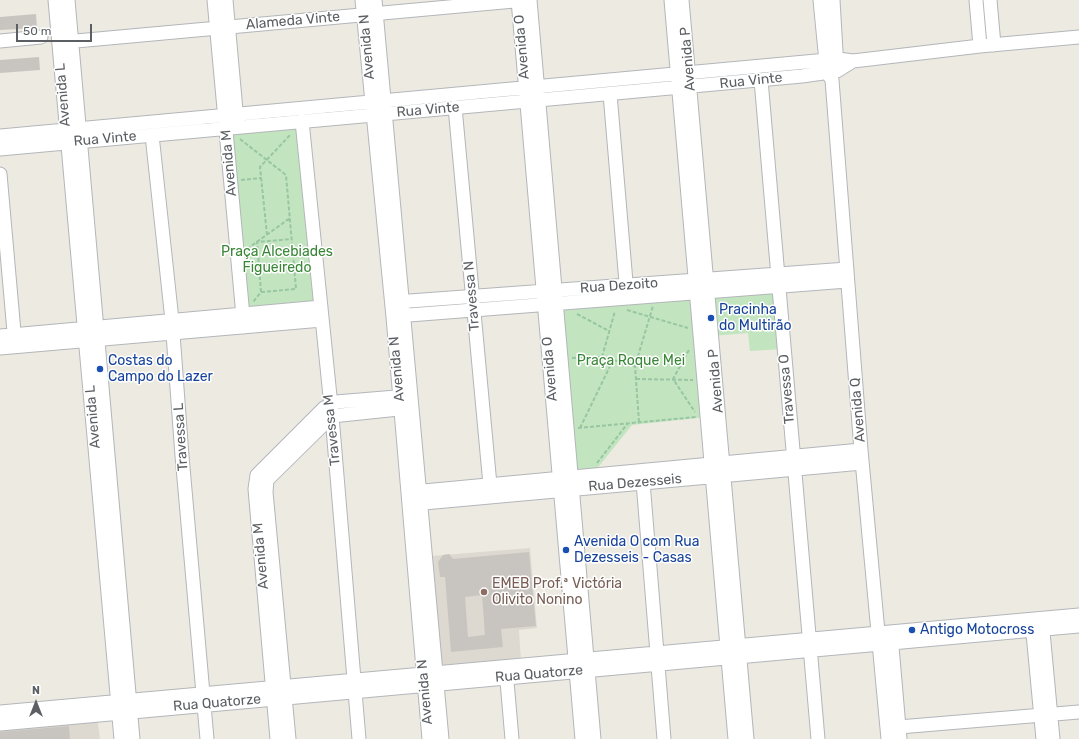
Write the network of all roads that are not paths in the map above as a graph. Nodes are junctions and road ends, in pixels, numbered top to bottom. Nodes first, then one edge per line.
1 (55, 0) edge
2 (68, 0) edge
3 (214, 0) edge
4 (226, 0) edge
5 (362, 0) edge
6 (375, 0) edge
7 (523, 0) edge
8 (671, 0) edge
9 (682, 0) edge
10 (820, 0) edge
11 (834, 0) edge
12 (976, 0) edge
13 (990, 0) edge
14 (370, 14) junction
15 (223, 28) junction
16 (41, 37) dead end
17 (1079, 37) edge
18 (0, 41) edge
19 (59, 42) junction
20 (72, 42) junction
21 (994, 45) junction
22 (980, 46) junction
23 (832, 69) junction
24 (683, 74) junction
25 (761, 80) junction
26 (685, 87) junction
27 (532, 88) junction
28 (610, 94) junction
29 (378, 101) junction
30 (533, 101) junction
31 (455, 107) junction
32 (230, 114) junction
33 (379, 114) junction
34 (302, 121) junction
35 (80, 128) junction
36 (232, 128) junction
37 (152, 135) junction
38 (0, 136) edge
39 (66, 136) junction
40 (81, 142) junction
41 (0, 149) edge
42 (0, 174) edge
43 (847, 275) junction
44 (778, 280) junction
45 (702, 286) junction
46 (550, 297) junction
47 (622, 297) junction
48 (397, 302) junction
49 (473, 303) junction
50 (321, 307) junction
51 (243, 313) junction
52 (398, 316) junction
53 (322, 320) junction
54 (172, 326) junction
55 (244, 327) junction
56 (91, 334) junction
57 (0, 336) edge
58 (15, 341) junction
59 (0, 348) edge
60 (708, 363) junction
61 (406, 402) junction
62 (331, 410) junction
63 (861, 450) junction
64 (793, 462) junction
65 (862, 463) junction
66 (717, 469) junction
67 (643, 482) junction
68 (566, 484) junction
69 (490, 485) junction
70 (414, 498) junction
71 (1079, 614) edge
72 (1037, 624) junction
73 (1079, 626) edge
74 (885, 638) junction
75 (809, 644) junction
76 (733, 651) junction
77 (657, 658) junction
78 (582, 665) junction
79 (507, 672) junction
80 (430, 678) junction
81 (355, 685) junction
82 (279, 692) junction
83 (204, 699) junction
84 (124, 706) junction
85 (0, 712) edge
86 (1079, 712) edge
87 (1045, 715) junction
88 (0, 724) edge
89 (900, 733) edge
90 (121, 739) edge
91 (134, 739) edge
92 (207, 739) edge
93 (278, 739) edge
94 (289, 739) edge
95 (359, 739) edge
96 (429, 739) edge
97 (442, 739) edge
98 (512, 739) edge
99 (582, 739) edge
100 (594, 739) edge
101 (664, 739) edge
102 (735, 739) edge
103 (747, 739) edge
104 (818, 739) edge
105 (888, 739) edge
106 (1043, 739) edge
107 (1053, 739) edge

1 - 19 street, Avenida L
2 - 20 street, Avenida L
3 - 15 street, Avenida M
4 - 15 street, Avenida M
5 - 14 street, Avenida N
6 - 14 street, Avenida N
7 - 14 street, Alameda Vinte
7 - 27 street, Avenida O
8 - 24 street, Avenida P
9 - 24 street, Avenida P
10 - 23 street, Avenida Q
11 - 23 street, Avenida Q
12 - 22 street
13 - 21 street
14 - 15 street, Alameda Vinte
14 - 29 street, Avenida N
15 - 20 street, Alameda Vinte
15 - 32 street, Avenida M
16 - 18 street
17 - 21 street, Rua Vinte
19 - 20 street, Alameda Vinte
19 - 39 street, Avenida L
20 - 35 street, Avenida L
21 - 22 street, Rua Vinte
22 - 23 street, Rua Vinte
23 - 24 street, Rua Vinte
23 - 25 street, Rua Vinte
23 - 43 street, Avenida Q
24 - 26 street, Avenida P
24 - 27 street, Rua Vinte
25 - 26 street, Rua Vinte
25 - 44 street, Travessa O
26 - 28 street, Rua Vinte
26 - 45 street, Avenida P
27 - 29 street, Rua Vinte
27 - 30 street, Avenida O
28 - 30 street, Rua Vinte
28 - 47 street
29 - 32 street, Rua Vinte
29 - 33 street, Avenida N
30 - 31 street, Rua Vinte
30 - 46 street, Avenida O
31 - 33 street, Rua Vinte
31 - 49 street, Travessa N
32 - 35 street, Rua Vinte
32 - 36 street, Avenida M
33 - 34 street, Rua Vinte
33 - 48 street, Avenida N
34 - 36 street, Rua Vinte
34 - 50 street, Travessa M
35 - 39 street, Rua Vinte
35 - 40 street, Avenida L
36 - 37 street, Rua Vinte
36 - 51 street, Avenida M
37 - 40 street, Rua Vinte
37 - 54 street, Travessa L
38 - 39 street, Rua Vinte
39 - 40 street, Rua Vinte
39 - 41 street, Rua Vinte
39 - 56 street, Avenida L
40 - 56 street, Avenida L
42 - 58 street
43 - 44 street, Rua Dezoito
43 - 63 street, Avenida Q
44 - 45 street, Rua Dezoito
44 - 64 street, Travessa O
45 - 47 street, Rua Dezoito
45 - 47 street, Rua Dezoito
45 - 60 street, Avenida P
45 - 60 street, Avenida P
46 - 47 street, Rua Dezoito
46 - 49 street, Rua Dezoito
46 - 68 street, Avenida O
46 - 68 street, Avenida O
48 - 49 street, Rua Dezoito
48 - 52 street, Avenida N
49 - 52 street, Rua Dezoito
49 - 69 street, Travessa N
50 - 51 street
50 - 53 street, Travessa M
51 - 54 street
51 - 55 street, Avenida M
52 - 61 street, Avenida N
53 - 55 street
53 - 62 street, Travessa M
54 - 55 street
54 - 56 street
54 - 83 street, Travessa L
56 - 58 street
56 - 84 street, Avenida L
57 - 58 street
58 - 59 street
60 - 66 street, Avenida P
60 - 66 street, Avenida P
61 - 62 street
61 - 70 street, Avenida N
62 - 81 street, Travessa M
62 - 82 street, Avenida M
63 - 64 street, Rua Dezesseis
63 - 65 street, Avenida Q
64 - 65 street, Rua Dezesseis
64 - 66 street, Rua Dezesseis
64 - 75 street, Travessa O
65 - 74 street, Avenida Q
66 - 67 street, Rua Dezesseis
66 - 68 street, Rua Dezesseis
66 - 76 street, Avenida P
67 - 68 street, Rua Dezesseis
67 - 77 street
68 - 69 street, Rua Dezesseis
68 - 70 street, Rua Dezesseis
68 - 78 street, Avenida O
69 - 70 street, Rua Dezesseis
70 - 80 street, Avenida N
71 - 72 street, Rua Quatorze
72 - 73 street, Rua Quatorze
72 - 74 street, Rua Quatorze
72 - 87 street
74 - 75 street, Rua Quatorze
74 - 89 street, Avenida Q
74 - 105 street, Avenida Q
75 - 76 street, Rua Quatorze
75 - 104 street, Travessa O
76 - 77 street, Rua Quatorze
76 - 102 street, Avenida P
76 - 103 street, Avenida P
77 - 78 street, Rua Quatorze
77 - 101 street
78 - 79 street, Rua Quatorze
78 - 99 street, Avenida O
78 - 100 street, Avenida O
79 - 80 street, Rua Quatorze
79 - 98 street
80 - 81 street, Rua Quatorze
80 - 96 street, Avenida N
80 - 97 street, Avenida N
81 - 82 street, Rua Quatorze
81 - 95 street, Travessa M
82 - 83 street, Rua Quatorze
82 - 93 street, Avenida M
82 - 94 street, Avenida M
83 - 84 street, Rua Quatorze
83 - 92 street, Travessa L
84 - 85 street, Rua Quatorze
84 - 88 street, Rua Quatorze
84 - 90 street, Avenida L
84 - 91 street, Avenida L
86 - 87 street
87 - 89 street
87 - 106 street
87 - 107 street

